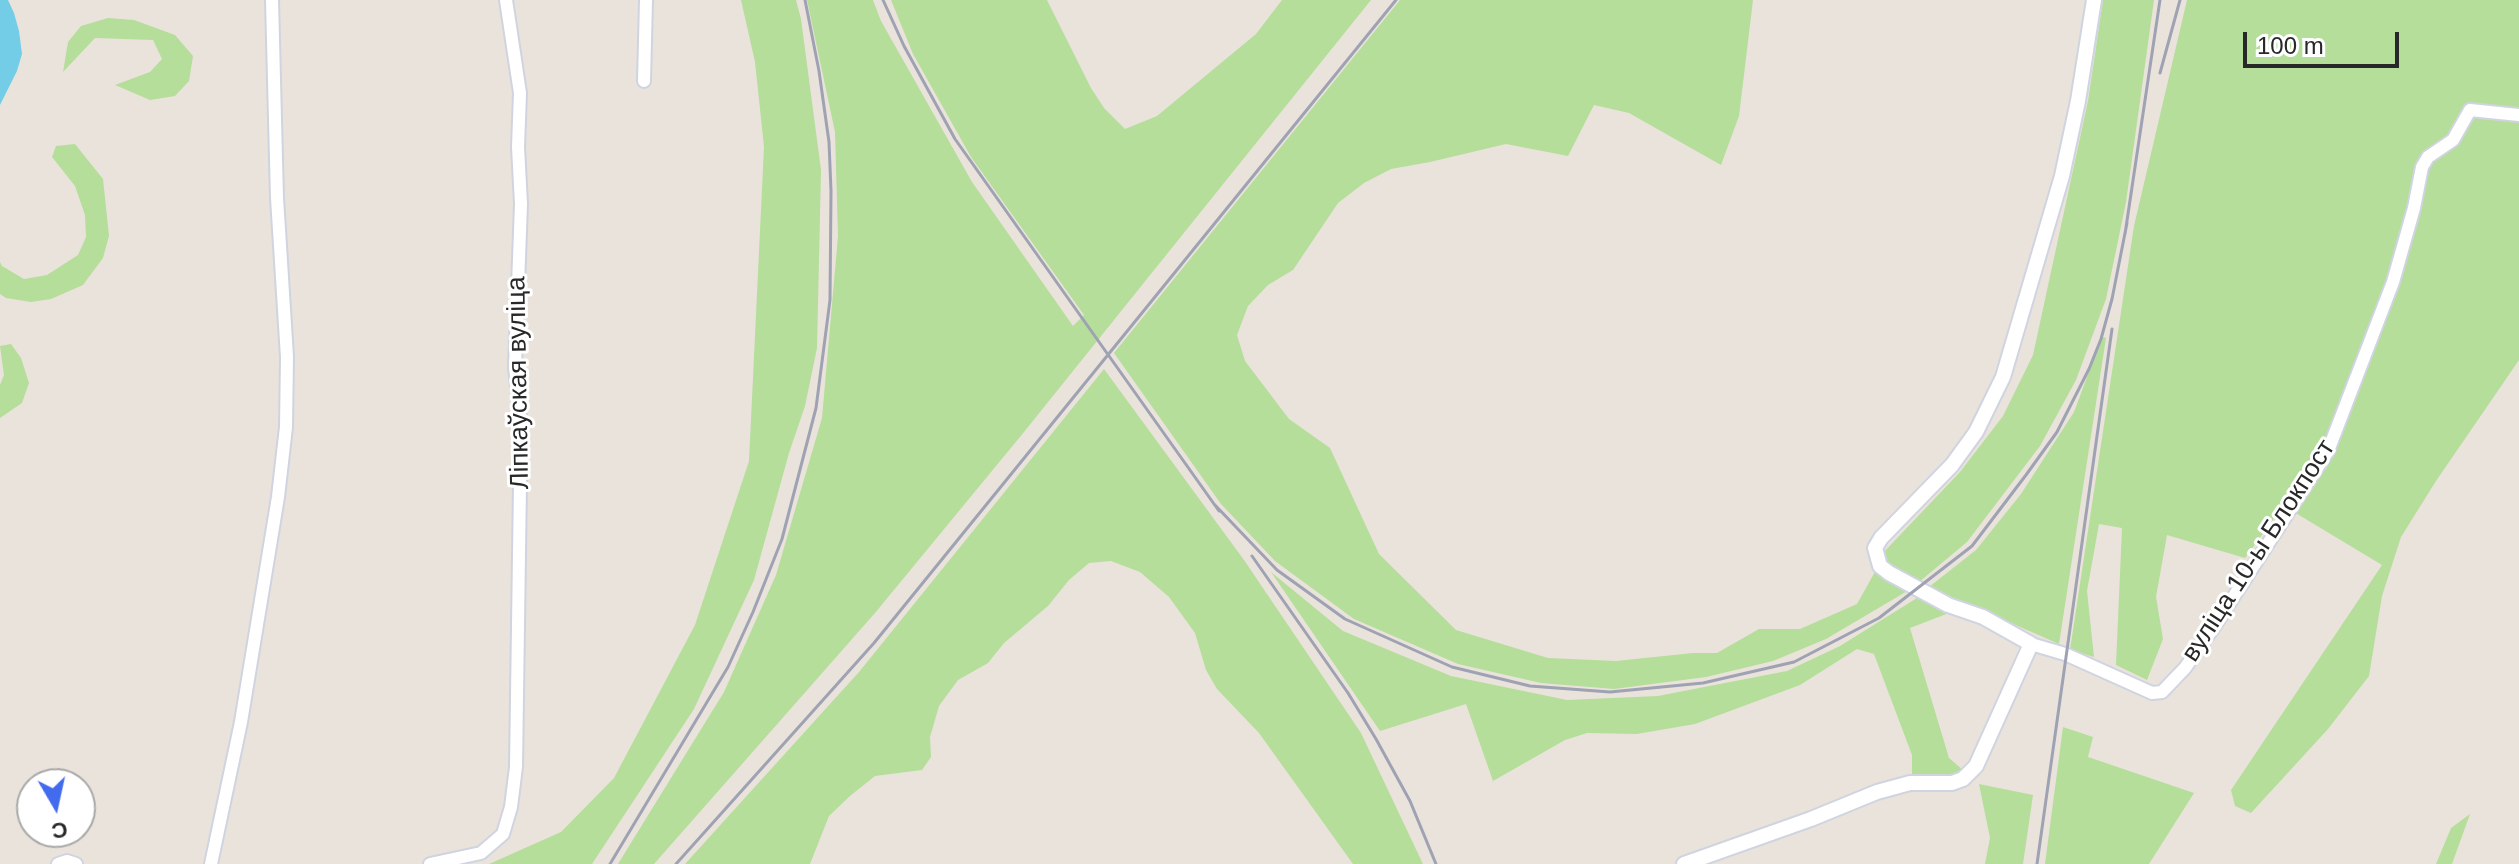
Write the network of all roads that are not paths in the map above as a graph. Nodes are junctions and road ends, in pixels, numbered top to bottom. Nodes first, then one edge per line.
1 (272, 0) edge
2 (506, 0) edge
3 (646, 0) edge
4 (2094, 0) edge
5 (644, 81) dead end
6 (2519, 115) edge
7 (2031, 644) junction
8 (214, 863) edge
9 (58, 864) edge
10 (76, 864) edge
11 (430, 864) edge
12 (1684, 864) edge

1 - 8 street
2 - 11 street, Ліпкаўская вуліца
3 - 5 street
4 - 7 street
6 - 7 street, вуліца 10-ы Блокпост
7 - 12 street
9 - 10 street

